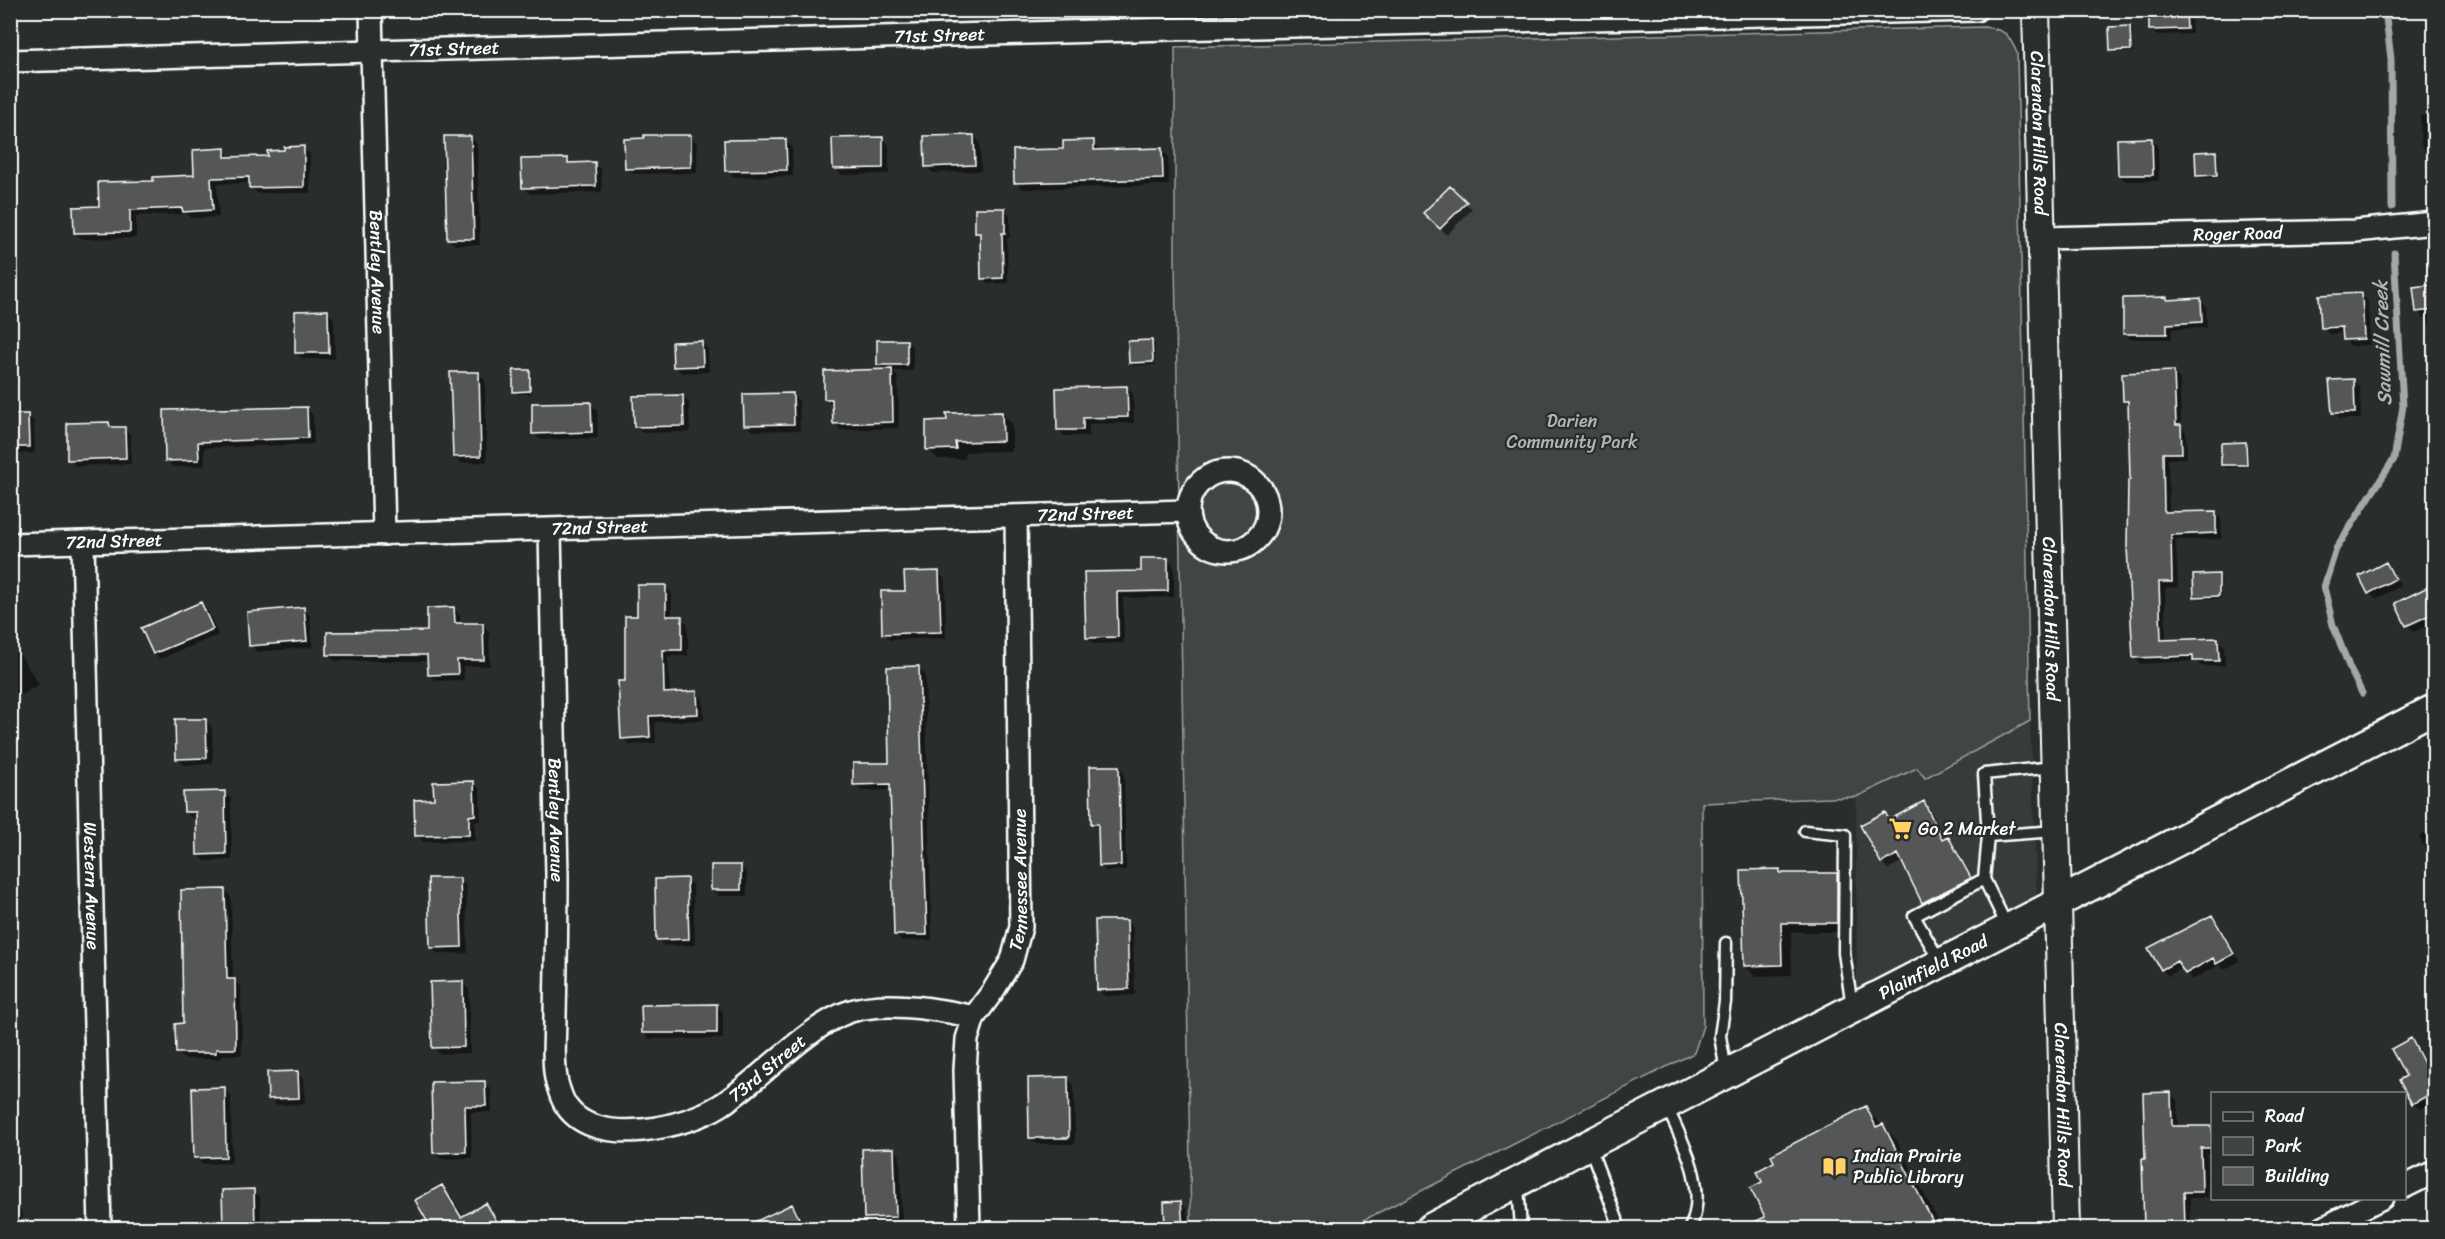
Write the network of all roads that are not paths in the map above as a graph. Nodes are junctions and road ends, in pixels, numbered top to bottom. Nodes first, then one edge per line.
1 (371, 10) edge
2 (1976, 10) edge
3 (2036, 10) edge
4 (372, 51) junction
5 (10, 61) edge
6 (2434, 223) edge
7 (2042, 238) junction
8 (1188, 512) dead end
9 (1017, 517) junction
10 (550, 530) junction
11 (384, 534) junction
12 (83, 542) junction
13 (10, 544) edge
14 (2434, 709) edge
15 (2055, 767) junction
16 (1805, 831) dead end
17 (2056, 831) junction
18 (1988, 836) junction
19 (1984, 879) junction
20 (2058, 904) junction
21 (2008, 929) junction
22 (1726, 943) dead end
23 (1941, 963) junction
24 (1852, 1009) junction
25 (974, 1017) junction
26 (1726, 1074) junction
27 (1666, 1105) junction
28 (567, 1108) joint
29 (1588, 1145) junction
30 (2434, 1172) edge
31 (1518, 1182) junction
32 (2406, 1186) edge
33 (2378, 1200) edge
34 (1694, 1227) edge
35 (100, 1228) edge
36 (969, 1228) edge
37 (1431, 1228) edge
38 (1521, 1228) edge
39 (1618, 1228) edge
40 (2066, 1228) edge
41 (2323, 1228) edge

1 - 4 street, Bentley Avenue
2 - 4 street, 71st Street
3 - 7 street, Clarendon Hills Road
4 - 5 street, 71st Street
4 - 11 street, Bentley Avenue
6 - 7 street, Roger Road
7 - 15 street, Clarendon Hills Road
8 - 9 street, 72nd Street
9 - 10 street, 72nd Street
9 - 25 street, Tennessee Avenue
10 - 11 street, 72nd Street
10 - 28 street, Bentley Avenue
11 - 12 street, 72nd Street
12 - 13 street, 72nd Street
12 - 35 street, Western Avenue
14 - 20 main road, Plainfield Road
15 - 17 street, Clarendon Hills Road
15 - 18 lane
16 - 24 lane
17 - 18 lane
17 - 20 street, Clarendon Hills Road
18 - 19 lane
19 - 21 lane
19 - 23 lane
20 - 21 main road, Plainfield Road
20 - 40 street, Clarendon Hills Road
21 - 23 main road, Plainfield Road
22 - 26 lane
23 - 24 main road, Plainfield Road
24 - 26 main road, Plainfield Road
25 - 28 street, 73rd Street
25 - 36 street, Tennessee Avenue
26 - 27 main road, Plainfield Road
27 - 29 main road, Plainfield Road
27 - 34 lane
29 - 31 main road, Plainfield Road
29 - 39 lane
30 - 32 street
31 - 37 main road, Plainfield Road
31 - 38 lane
33 - 41 street

